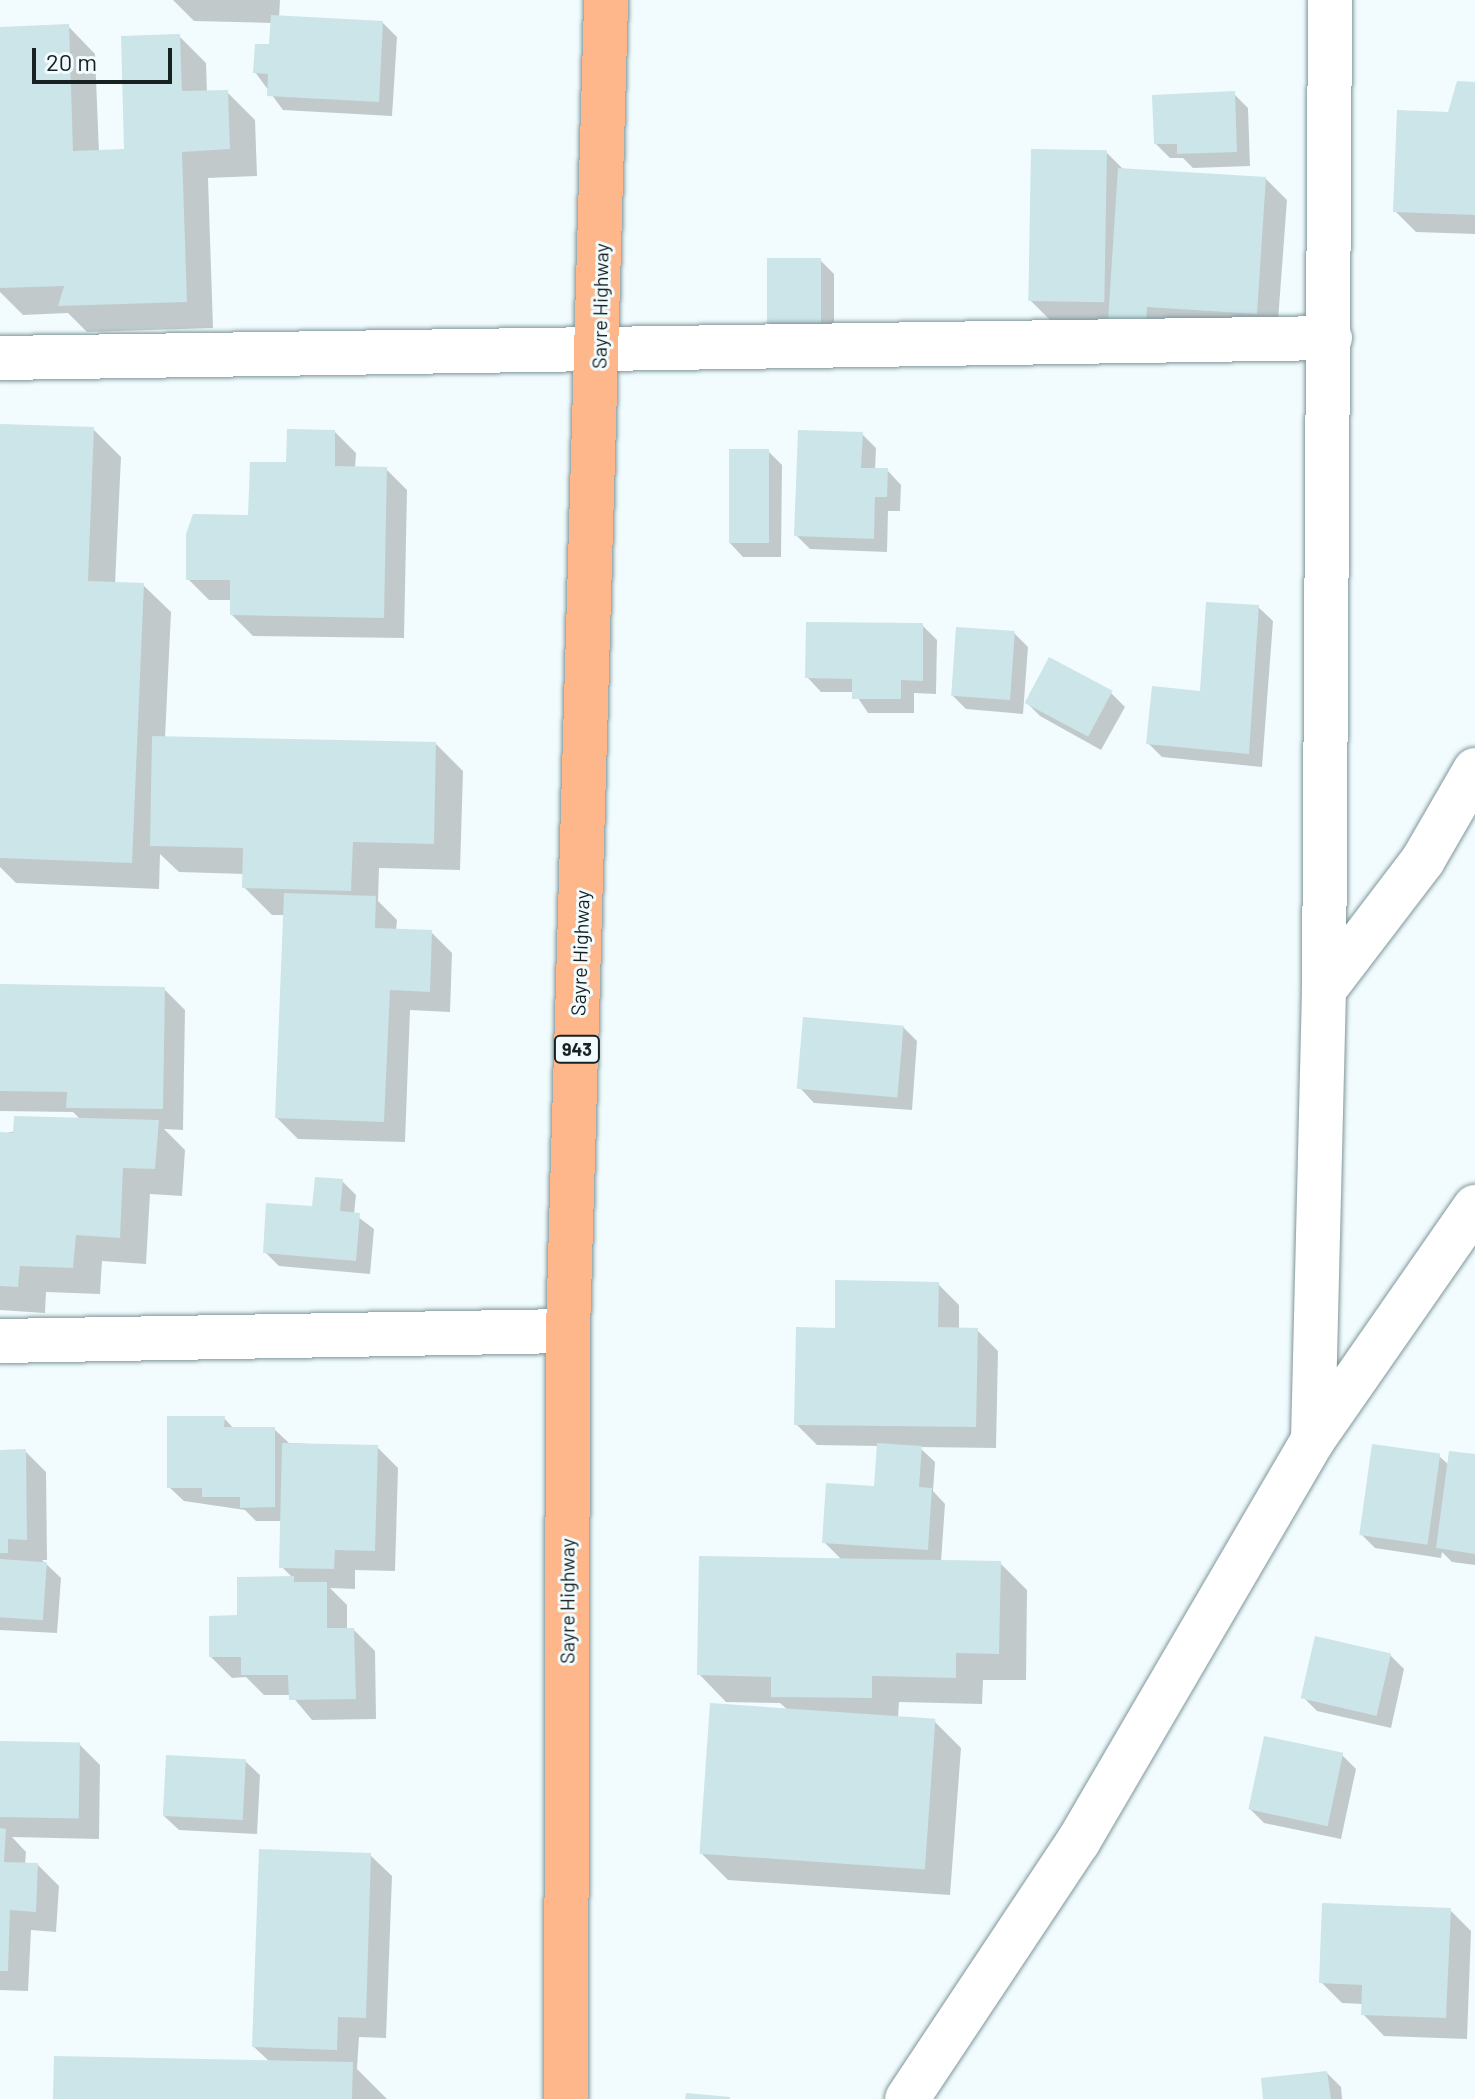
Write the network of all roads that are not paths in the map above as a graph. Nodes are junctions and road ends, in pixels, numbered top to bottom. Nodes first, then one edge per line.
1 (606, 0) edge
2 (1330, 0) edge
3 (1330, 338) junction
4 (599, 350) junction
5 (0, 358) edge
6 (1475, 770) edge
7 (1324, 990) junction
8 (1475, 1207) edge
9 (568, 1331) junction
10 (0, 1341) edge
11 (1313, 1440) junction
12 (566, 2099) edge
13 (907, 2099) edge

1 - 4 highway, Sayre Highway / 943
2 - 3 street
3 - 4 street
3 - 7 street
4 - 5 street
4 - 9 highway, Sayre Highway / 943
6 - 7 street
7 - 11 street
8 - 11 street
9 - 10 street
9 - 12 highway, Sayre Highway / 943
11 - 13 street

